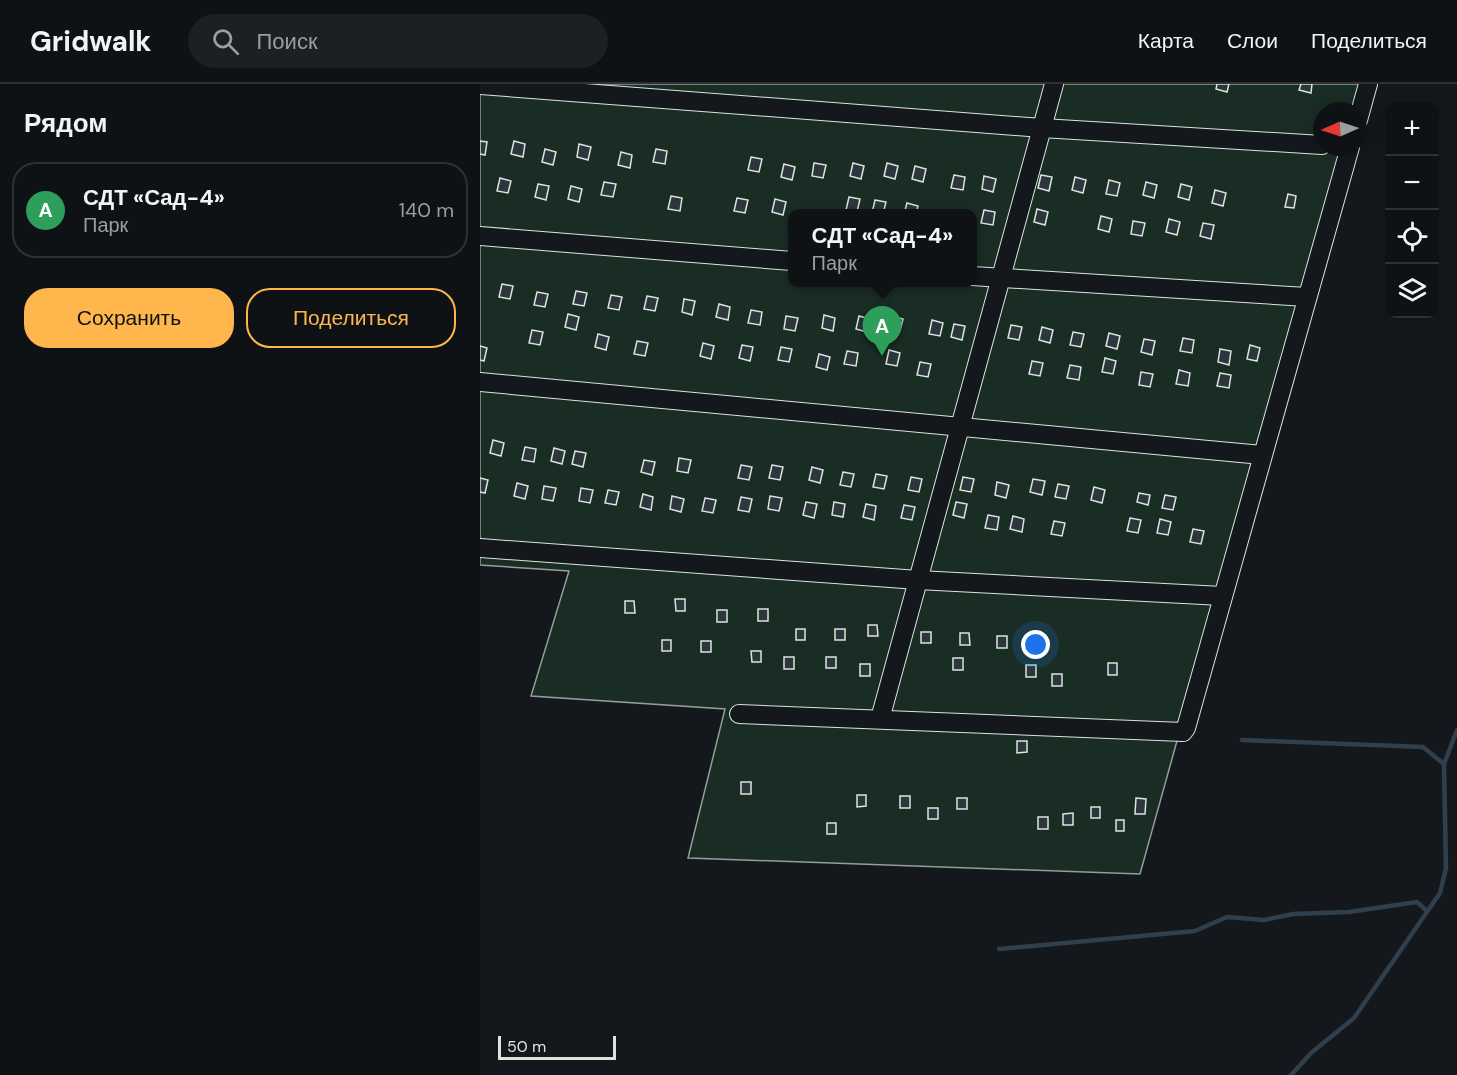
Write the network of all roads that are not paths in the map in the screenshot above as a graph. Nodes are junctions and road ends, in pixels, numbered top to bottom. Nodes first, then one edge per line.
1 (1054, 84) edge
2 (1368, 84) edge
3 (480, 85) edge
4 (1363, 102) edge
5 (1042, 128) junction
6 (1313, 144) edge
7 (1347, 156) edge
8 (480, 236) edge
9 (788, 261) edge
10 (977, 276) edge
11 (1001, 278) junction
12 (1307, 297) junction
13 (480, 382) edge
14 (960, 429) junction
15 (1262, 455) junction
16 (480, 548) edge
17 (918, 580) junction
18 (1222, 597) junction
19 (740, 714) dead end
20 (880, 719) junction

1 - 5 street
2 - 4 street
3 - 5 street
5 - 6 street
5 - 11 street
7 - 12 street
8 - 9 street
10 - 11 street
11 - 12 street
11 - 14 street
12 - 15 street
13 - 14 street
14 - 15 street
14 - 17 street
15 - 18 street
16 - 17 street
17 - 18 street
17 - 20 street
18 - 20 street
19 - 20 street

